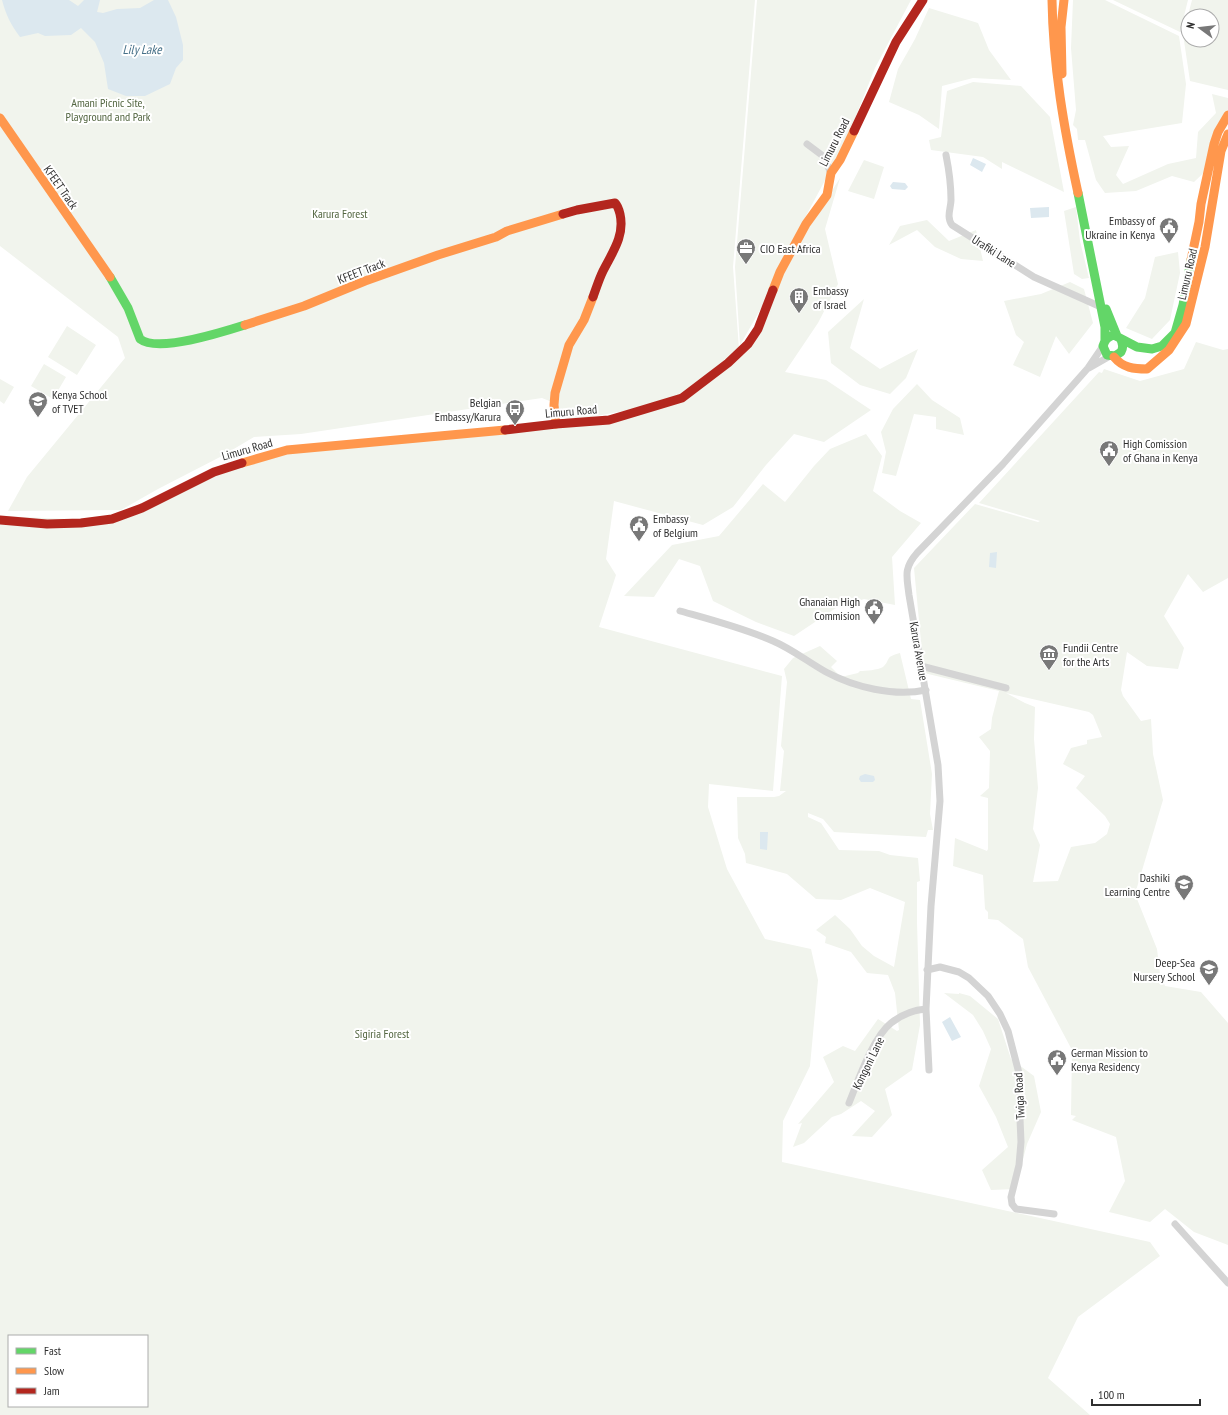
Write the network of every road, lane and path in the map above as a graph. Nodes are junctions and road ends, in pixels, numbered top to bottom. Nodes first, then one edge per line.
1 (923, 0) edge
2 (1052, 0) edge
3 (1064, 0) edge
4 (1228, 115) edge
5 (0, 118) edge
6 (1228, 134) edge
7 (807, 144) dead end
8 (946, 155) dead end
9 (831, 174) junction
10 (1101, 307) junction
11 (1119, 337) junction
12 (1104, 343) junction
13 (1112, 356) junction
14 (1088, 368) junction
15 (556, 424) junction
16 (0, 519) edge
17 (680, 611) dead end
18 (921, 666) junction
19 (1006, 688) dead end
20 (926, 690) junction
21 (928, 970) junction
22 (926, 1006) junction
23 (929, 1070) dead end
24 (849, 1103) dead end
25 (1054, 1214) dead end
26 (1175, 1224) dead end
27 (1228, 1282) edge

1 - 9 main road, Limuru Road
2 - 10 main road
3 - 11 main road
4 - 11 main road
5 - 15 main road, KFEET Track
6 - 13 main road, Limuru Road
7 - 9 street
8 - 10 street, Urafiki Lane
9 - 15 main road, Limuru Road
10 - 12 main road
11 - 12 main road
11 - 13 main road
12 - 13 main road
12 - 14 street, Karura Avenue
13 - 14 street, Karura Avenue
14 - 18 street, Karura Avenue
15 - 16 main road, Limuru Road
17 - 20 street
18 - 19 street
18 - 20 street, Karura Avenue
20 - 21 street, Karura Avenue
21 - 22 street, Karura Avenue
21 - 25 street, Twiga Road
22 - 23 street, Karura Avenue
22 - 24 street, Kongoni Lane
26 - 27 street

